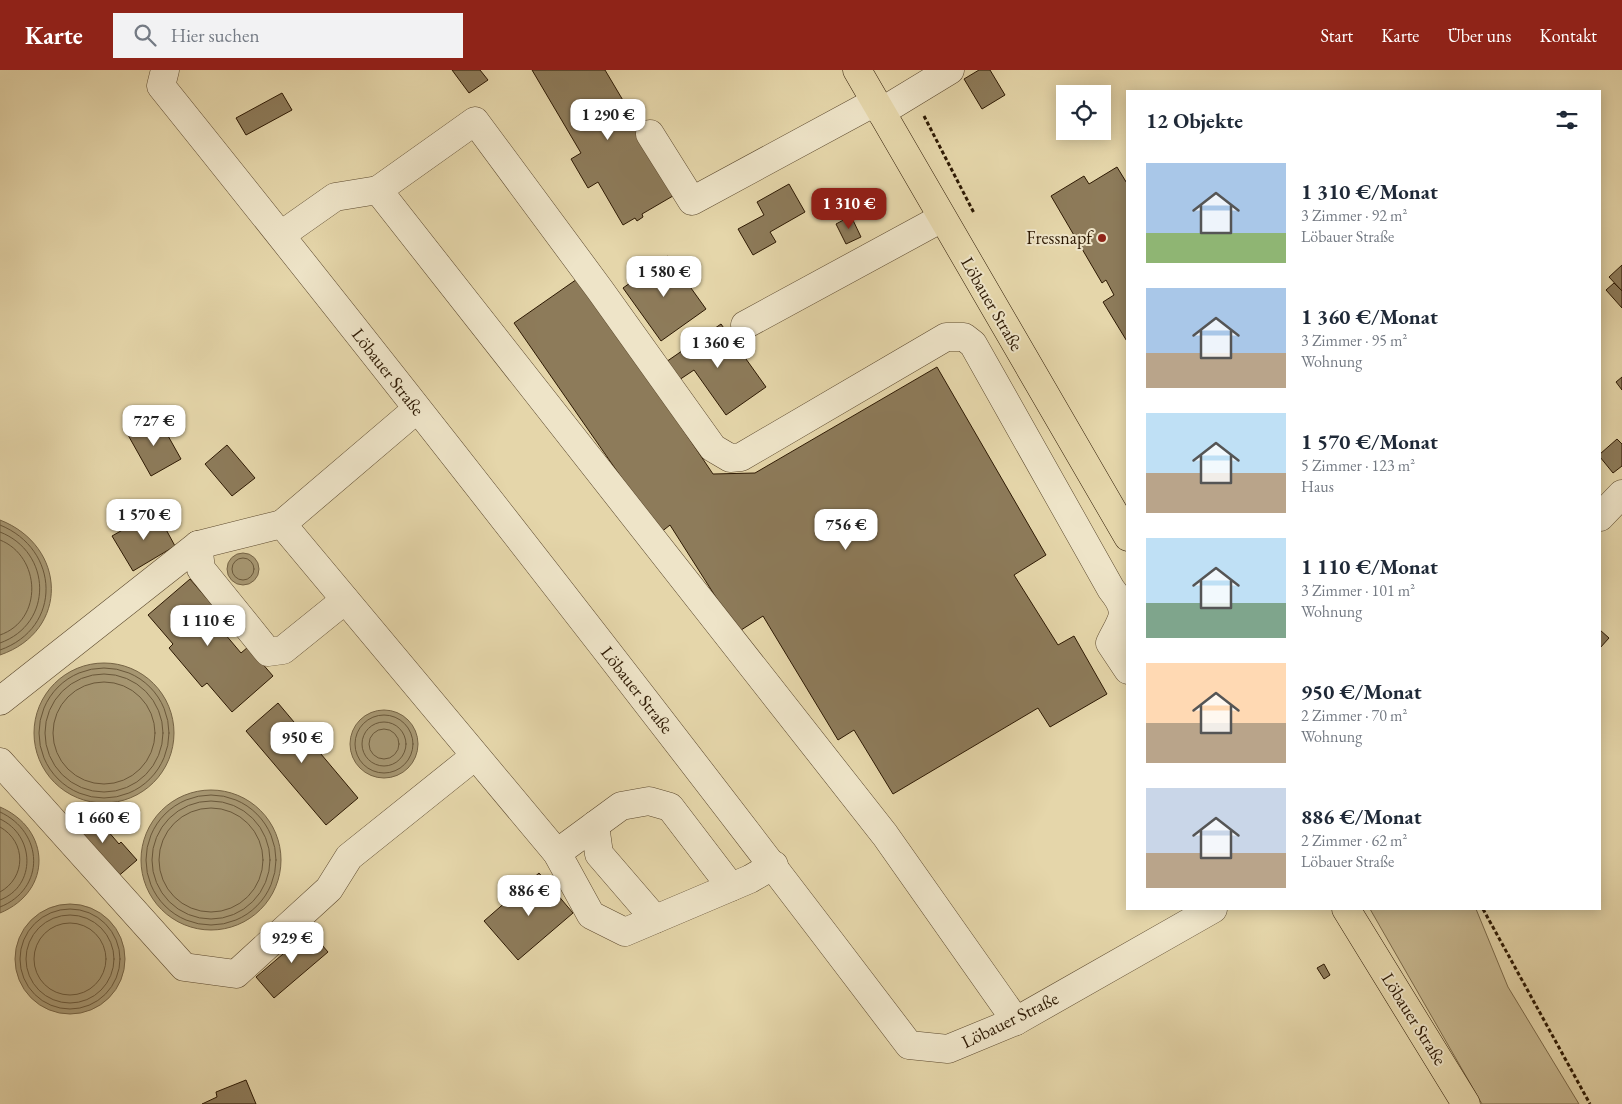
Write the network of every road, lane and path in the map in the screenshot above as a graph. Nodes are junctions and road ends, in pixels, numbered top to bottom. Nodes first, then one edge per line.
1 (165, 70) edge
2 (950, 70) edge
3 (861, 72) edge
4 (878, 107) junction
5 (650, 134) dead end
6 (378, 190) junction
7 (942, 218) junction
8 (280, 235) junction
9 (744, 325) dead end
10 (417, 409) junction
11 (1622, 494) edge
12 (1601, 516) edge
13 (282, 524) junction
14 (1126, 534) edge
15 (198, 545) junction
16 (346, 600) junction
17 (1126, 667) edge
18 (0, 700) edge
19 (475, 756) junction
20 (0, 762) edge
21 (595, 825) junction
22 (557, 853) junction
23 (774, 866) junction
24 (731, 887) junction
25 (1211, 910) edge
26 (1347, 910) edge
27 (1484, 910) edge
28 (655, 919) junction
29 (1016, 1021) junction
30 (1466, 1104) edge
31 (1590, 1104) edge

1 - 8 street, Löbauer Straße
2 - 4 street
3 - 4 main road, Löbauer Straße
4 - 5 street
4 - 7 main road, Löbauer Straße
6 - 8 street
6 - 17 street
6 - 29 street
7 - 9 street
7 - 14 main road, Löbauer Straße
8 - 10 street, Löbauer Straße
10 - 13 street
10 - 23 street, Löbauer Straße
11 - 12 street
13 - 15 street
13 - 16 street
15 - 16 street
15 - 18 street
16 - 19 street
19 - 20 street
19 - 22 street
21 - 22 street
21 - 24 street
21 - 28 street
22 - 28 street
23 - 24 street
23 - 29 street, Löbauer Straße
24 - 28 street
25 - 29 street, Löbauer Straße
26 - 30 main road, Löbauer Straße
27 - 31 path

